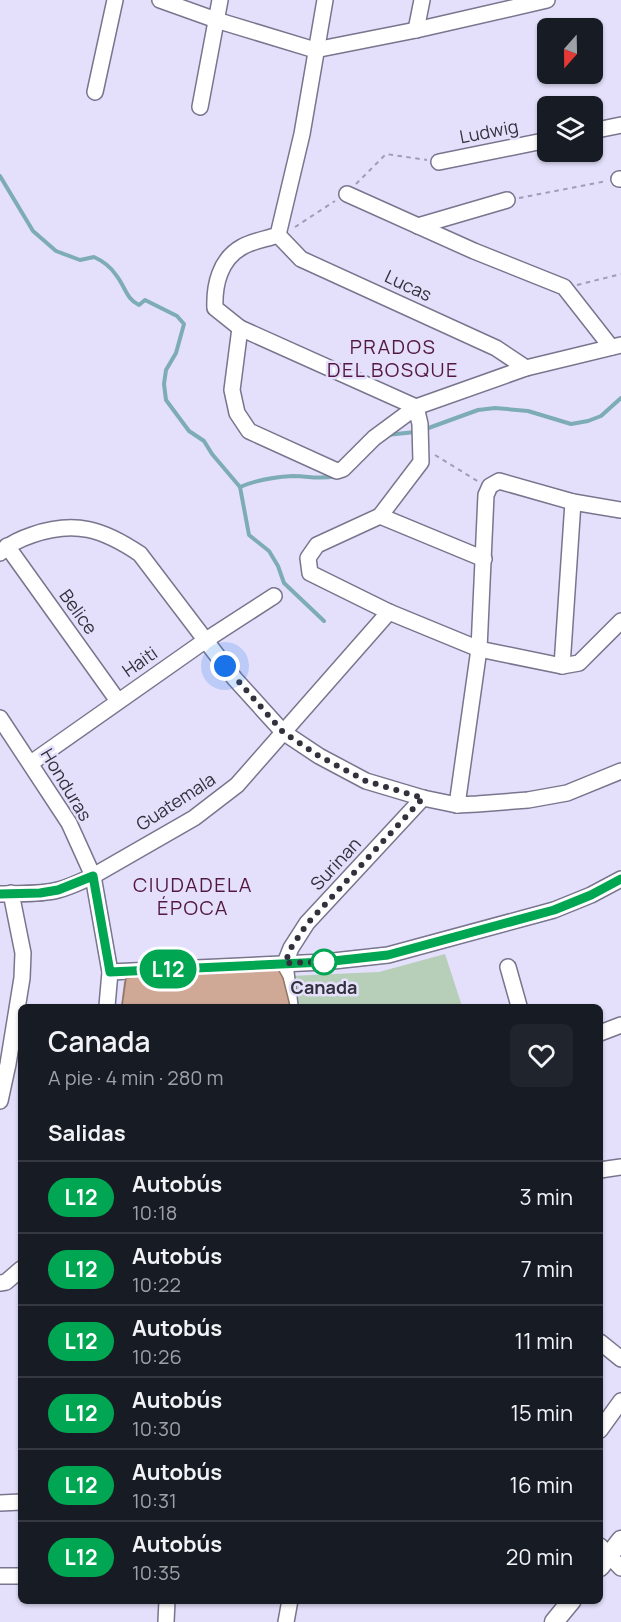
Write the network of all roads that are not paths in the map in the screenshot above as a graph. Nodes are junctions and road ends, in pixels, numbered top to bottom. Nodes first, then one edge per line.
1 (115, 0) edge
2 (160, 0) edge
3 (220, 0) edge
4 (325, 0) edge
5 (422, 0) edge
6 (547, 0) edge
7 (528, 2) edge
8 (216, 20) junction
9 (416, 30) junction
10 (315, 50) junction
11 (95, 92) dead end
12 (200, 107) dead end
13 (621, 125) edge
14 (603, 129) edge
15 (537, 142) edge
16 (438, 162) road end
17 (347, 194) road end
18 (507, 200) road end
19 (418, 226) junction
20 (278, 236) junction
21 (240, 328) junction
22 (616, 346) edge
23 (526, 368) junction
24 (416, 407) junction
25 (573, 502) junction
26 (621, 510) edge
27 (381, 516) junction
28 (3, 550) edge
29 (484, 559) junction
30 (274, 596) dead end
31 (389, 612) junction
32 (621, 621) edge
33 (206, 640) junction
34 (479, 649) junction
35 (562, 666) junction
36 (118, 701) junction
37 (0, 718) edge
38 (283, 732) junction
39 (31, 764) junction
40 (621, 771) edge
41 (423, 798) junction
42 (457, 805) junction
43 (93, 876) junction
44 (621, 879) edge
45 (6, 894) edge
46 (285, 963) junction
47 (508, 967) dead end
48 (110, 972) junction
49 (107, 1004) edge
50 (290, 1004) edge
51 (518, 1004) edge
52 (621, 1025) edge
53 (603, 1032) edge
54 (0, 1101) edge
55 (621, 1167) edge
56 (603, 1170) edge
57 (18, 1272) edge
58 (0, 1284) edge
59 (603, 1344) edge
60 (621, 1359) edge
61 (621, 1401) edge
62 (603, 1426) edge
63 (18, 1502) edge
64 (0, 1503) edge
65 (621, 1540) edge
66 (608, 1559) edge
67 (0, 1576) edge
68 (18, 1576) edge
69 (167, 1604) edge
70 (289, 1604) edge
71 (569, 1604) edge
72 (166, 1622) edge
73 (286, 1622) edge
74 (554, 1622) edge

1 - 11 street
2 - 8 street
3 - 8 street
4 - 10 street
5 - 9 street
6 - 7 street
7 - 9 street
8 - 10 street
8 - 12 street
9 - 10 street
10 - 20 street
13 - 14 street
15 - 16 street, Ludwig
17 - 19 street
18 - 19 street
19 - 22 street
20 - 21 street
20 - 23 street, Lucas
21 - 24 street
21 - 24 street
22 - 23 street
23 - 24 street
24 - 27 street
25 - 26 street
25 - 29 street
25 - 35 street
27 - 29 street
27 - 31 street
28 - 33 street
28 - 36 street, Belice
29 - 34 street
30 - 33 street, Haiti
31 - 34 street
31 - 38 street, Guatemala
32 - 35 street
33 - 36 street, Haiti
33 - 38 street
34 - 35 street
34 - 42 street
36 - 39 street, Haiti
37 - 39 street, Honduras
38 - 41 street
38 - 43 street, Guatemala
39 - 43 street, Honduras
40 - 42 street
41 - 42 street
41 - 46 street, Surinan
43 - 45 street, Guatemala
43 - 48 street, Honduras
44 - 46 street
45 - 54 street
46 - 48 street
46 - 50 street
47 - 51 street
48 - 49 street, Honduras
52 - 53 street
55 - 56 street
57 - 58 street
59 - 60 street
61 - 62 street
63 - 64 street
65 - 66 main road
67 - 68 street
69 - 72 street
70 - 73 street
71 - 74 main road

